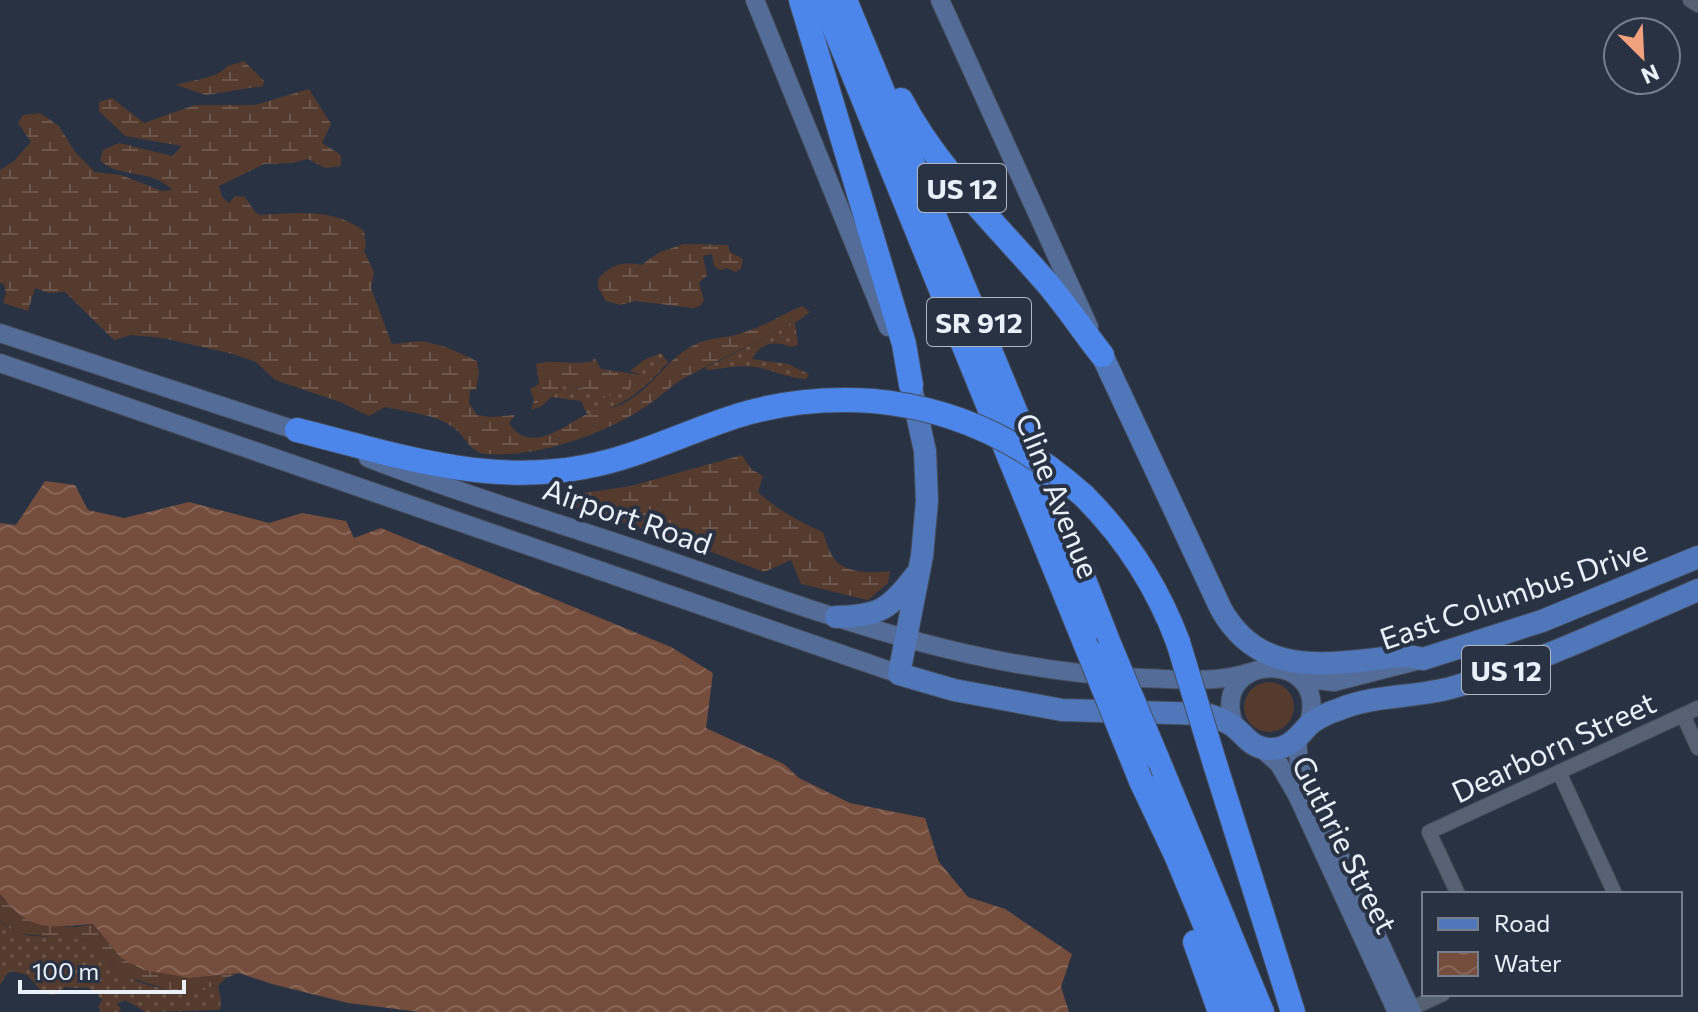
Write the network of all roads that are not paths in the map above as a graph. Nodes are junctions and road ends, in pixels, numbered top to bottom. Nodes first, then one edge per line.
1 (755, 0) edge
2 (801, 0) edge
3 (823, 0) edge
4 (845, 0) edge
5 (852, 0) edge
6 (940, 0) edge
7 (1690, 0) edge
8 (1698, 5) edge
9 (0, 333) edge
10 (47, 349) junction
11 (1102, 355) junction
12 (0, 363) edge
13 (37, 376) junction
14 (911, 385) junction
15 (297, 430) junction
16 (1698, 557) edge
17 (918, 572) junction
18 (1698, 590) edge
19 (836, 617) junction
20 (905, 639) junction
21 (1423, 659) junction
22 (1257, 663) junction
23 (899, 674) junction
24 (1294, 674) junction
25 (1698, 708) edge
26 (1683, 715) junction
27 (1235, 727) junction
28 (1303, 732) junction
29 (1261, 748) junction
30 (1698, 748) edge
31 (1559, 772) junction
32 (1141, 781) junction
33 (1457, 892) edge
34 (1614, 892) edge
35 (1439, 996) edge
36 (1406, 1011) edge
37 (1220, 1012) edge
38 (1241, 1012) edge
39 (1262, 1012) edge
40 (1293, 1012) edge

1 - 14 main road
2 - 14 highway
3 - 32 highway, Cline Avenue / SR 912, bridge
4 - 39 highway, Cline Avenue / SR 912, bridge
5 - 11 highway, US 12
6 - 11 main road
7 - 8 street
9 - 10 main road, Airport Road
10 - 13 main road
10 - 15 main road, Airport Road
11 - 22 main road, US 12
12 - 13 main road, Airport Road
13 - 23 main road, Airport Road
14 - 17 main road
15 - 19 main road, Airport Road
15 - 40 highway, bridge
16 - 21 main road, East Columbus Drive / US 12
17 - 19 main road
17 - 20 main road
18 - 28 main road, East Columbus Drive / US 12
19 - 20 main road, Airport Road
20 - 22 main road, Airport Road
20 - 23 main road
21 - 22 main road, US 12
21 - 24 main road, East Columbus Drive
22 - 24 main road, US 12
22 - 27 main road
23 - 27 main road, Airport Road
24 - 28 main road
25 - 26 street, Dearborn Street
26 - 30 street
26 - 31 street, Dearborn Street
27 - 29 main road
28 - 29 main road, US 12
28 - 36 main road, Guthrie Street
29 - 36 main road, Guthrie Street
31 - 33 street, Dearborn Street
31 - 34 street
32 - 37 highway
32 - 38 highway, Cline Avenue / SR 912
35 - 36 street

